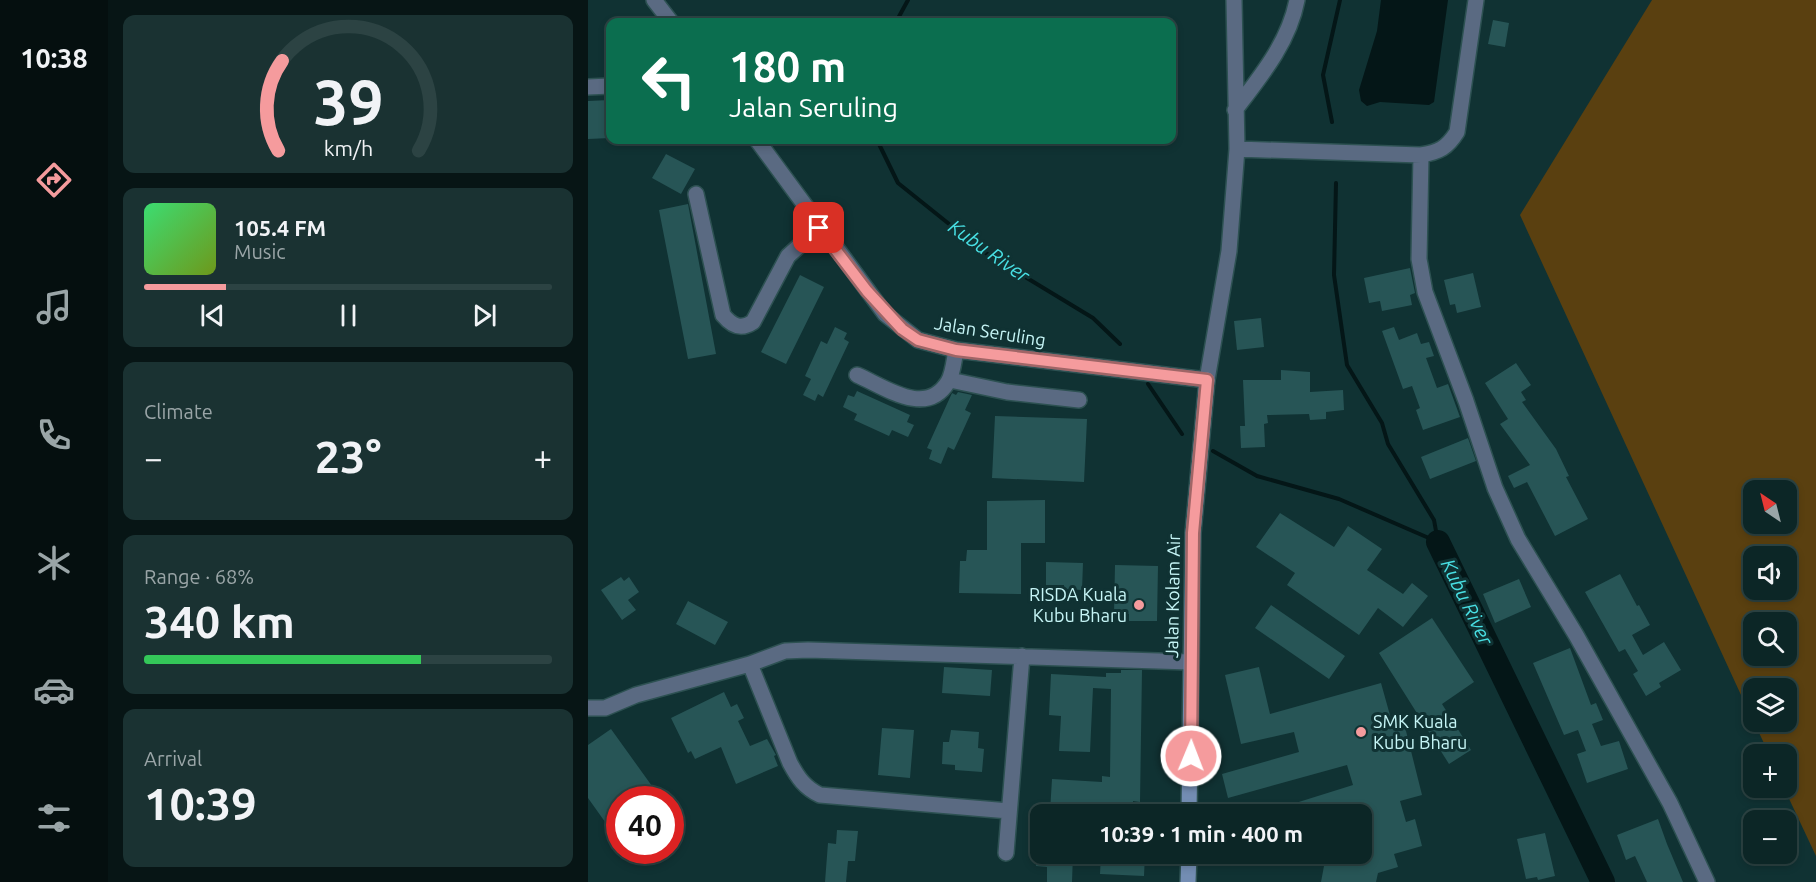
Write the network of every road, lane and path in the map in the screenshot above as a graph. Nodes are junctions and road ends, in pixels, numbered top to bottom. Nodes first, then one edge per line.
1 (654, 0) edge
2 (1234, 0) edge
3 (1297, 0) edge
4 (1476, 0) edge
5 (668, 18) edge
6 (606, 86) edge
7 (588, 87) edge
8 (1235, 110) junction
9 (760, 144) edge
10 (1237, 149) junction
11 (1421, 155) junction
12 (696, 194) dead end
13 (819, 228) junction
14 (956, 350) junction
15 (857, 375) dead end
16 (950, 380) junction
17 (1207, 380) junction
18 (1079, 400) dead end
19 (1022, 656) junction
20 (1190, 662) junction
21 (750, 664) junction
22 (588, 708) edge
23 (1189, 804) edge
24 (1009, 811) junction
25 (1006, 853) dead end
26 (1189, 864) edge
27 (1188, 882) edge
28 (1707, 882) edge

1 - 5 street
2 - 8 street
3 - 8 street
4 - 11 street
6 - 7 street
8 - 10 street
9 - 13 street, Jalan Seruling
10 - 11 street
10 - 17 street
11 - 28 street
12 - 13 street
13 - 14 street, Jalan Seruling
14 - 16 street
14 - 17 street, Jalan Seruling
15 - 16 street
16 - 18 street
17 - 20 street, Jalan Kolam Air
19 - 20 street
19 - 21 street
19 - 24 street
20 - 23 street, Jalan Kolam Air
21 - 22 street
21 - 24 street
24 - 25 street
26 - 27 street

